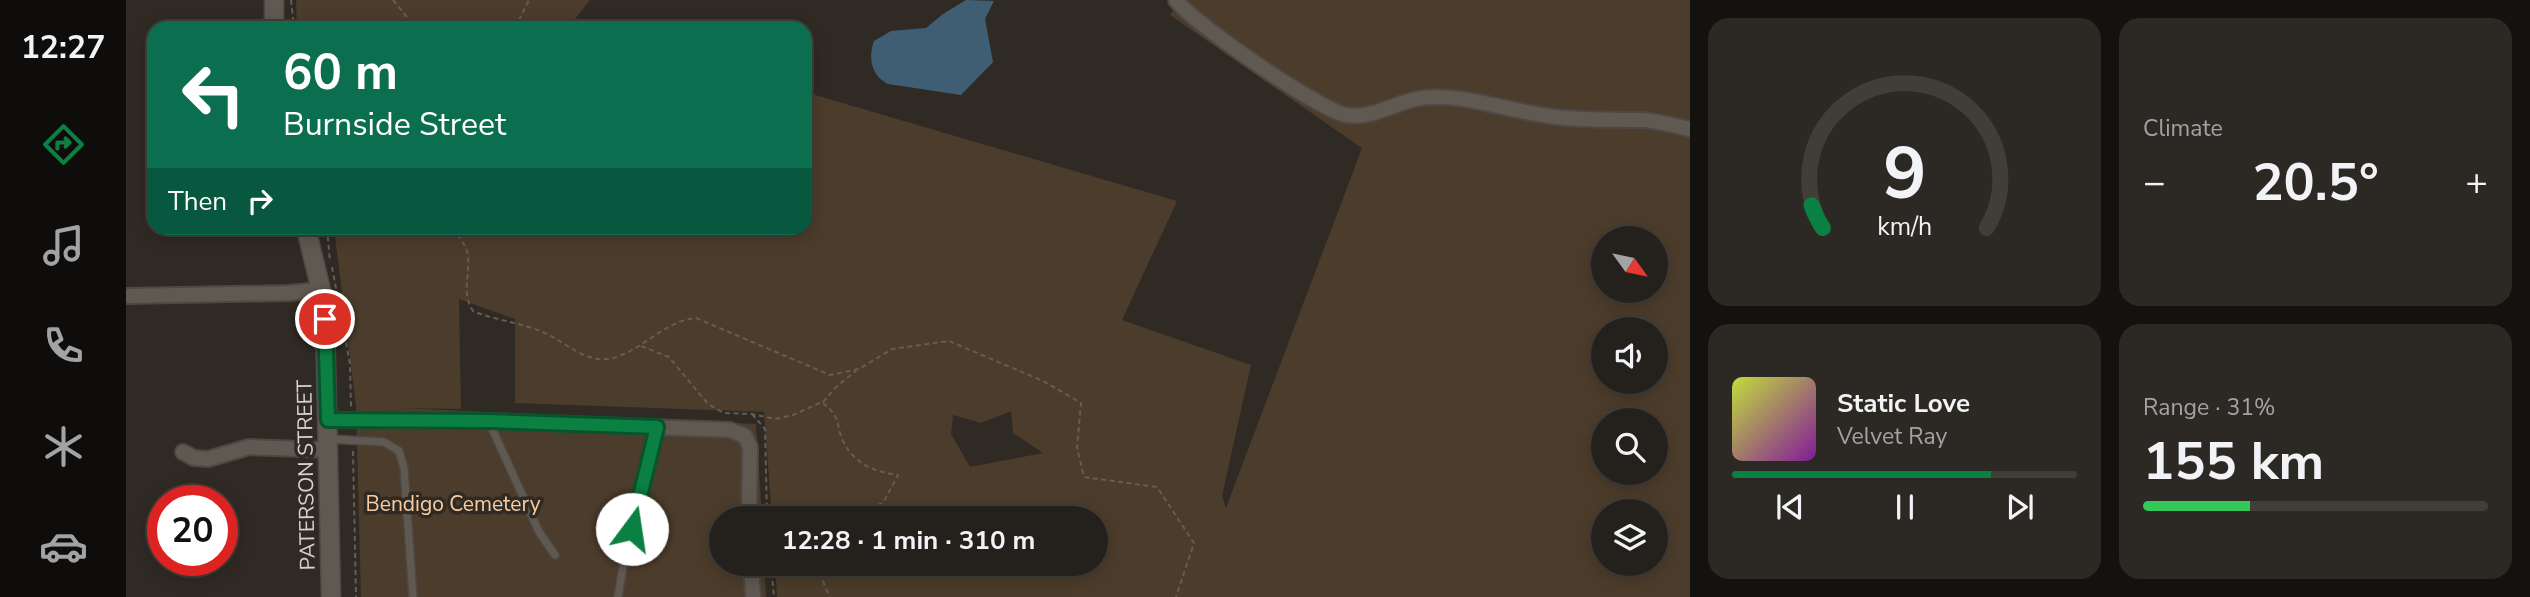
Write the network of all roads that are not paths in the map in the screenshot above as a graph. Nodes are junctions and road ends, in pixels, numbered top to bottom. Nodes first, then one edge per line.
1 (274, 0) edge
2 (1177, 1) edge
3 (274, 21) edge
4 (1690, 129) edge
5 (308, 235) edge
6 (321, 290) junction
7 (126, 296) edge
8 (328, 420) junction
9 (489, 421) junction
10 (657, 427) junction
11 (328, 444) junction
12 (183, 452) dead end
13 (749, 506) edge
14 (555, 555) dead end
15 (751, 576) edge
16 (331, 597) edge
17 (413, 597) edge
18 (618, 597) edge
19 (752, 597) edge

1 - 3 street
2 - 4 street
5 - 6 street, PATERSON STREET
6 - 7 street
6 - 8 street, PATERSON STREET
8 - 9 street
8 - 11 street, PATERSON STREET
9 - 10 street
9 - 14 lane
10 - 13 street
10 - 18 lane
11 - 12 street
11 - 16 street, PATERSON STREET
11 - 17 lane
15 - 19 street

